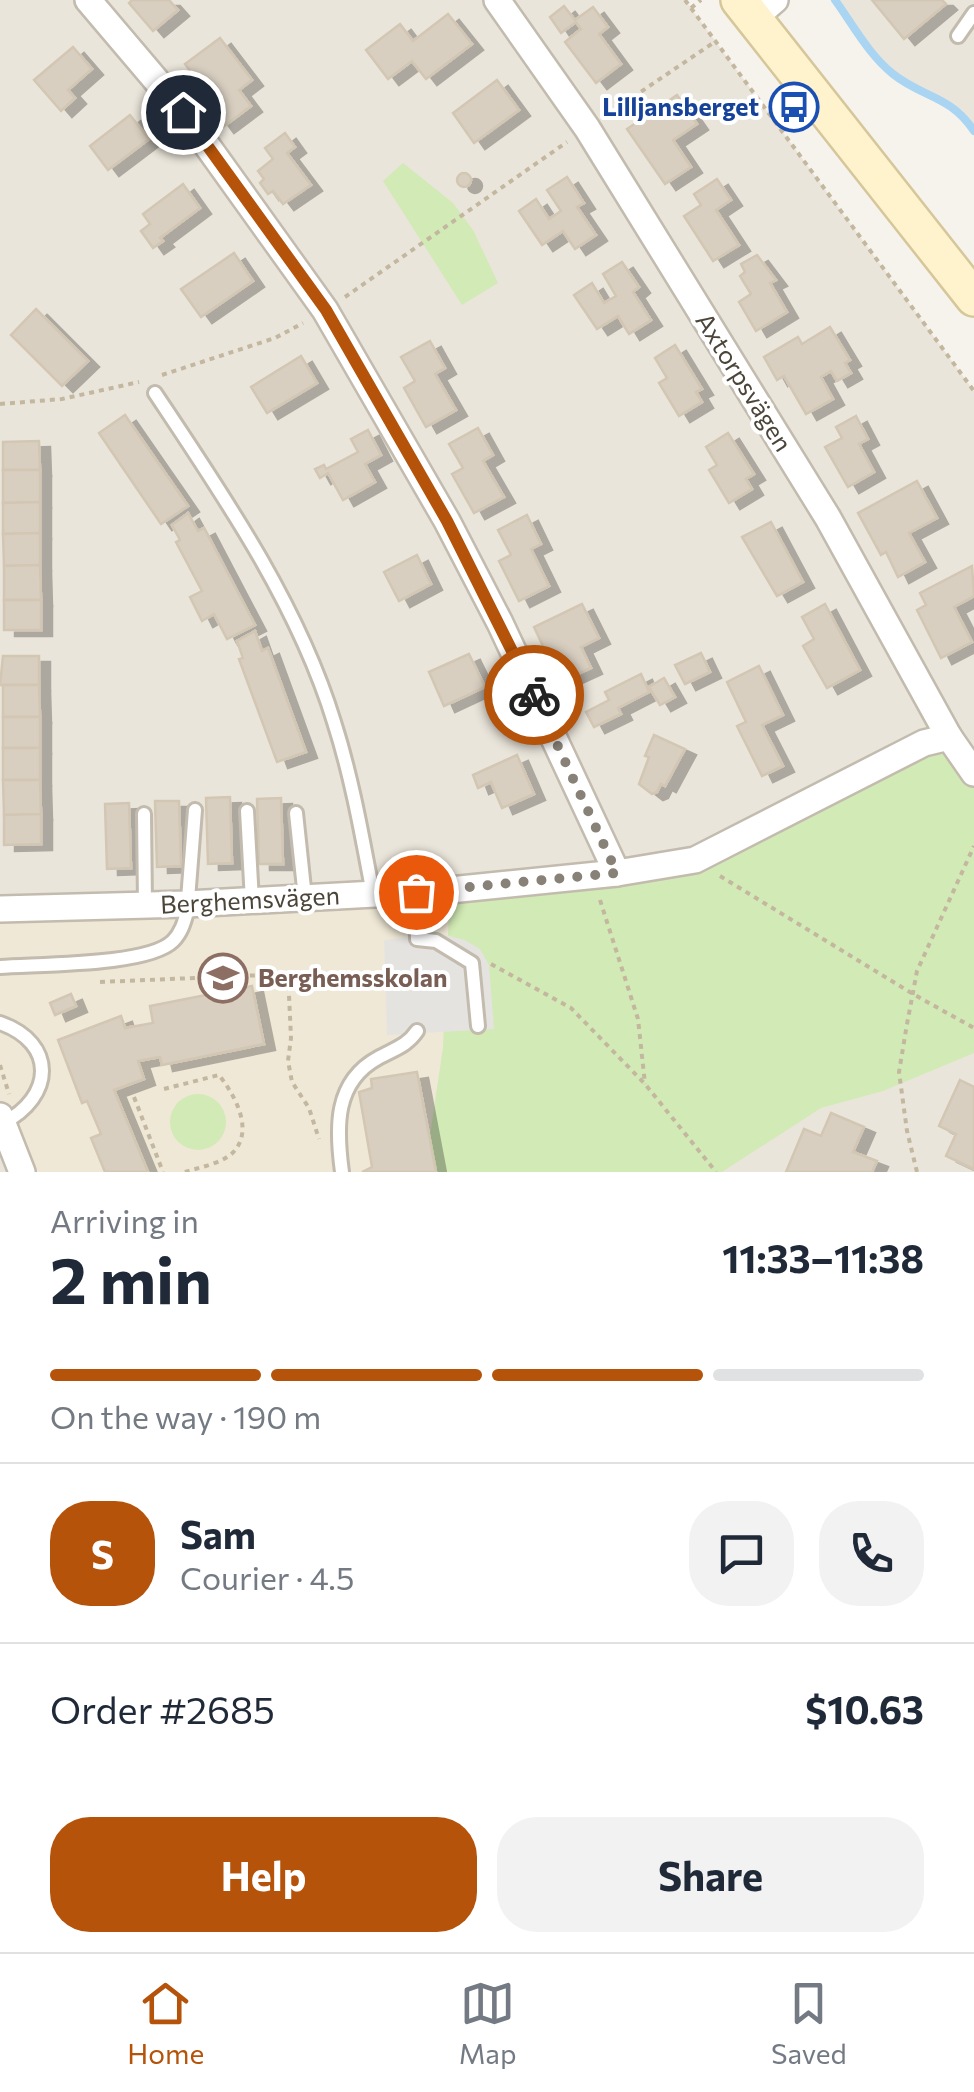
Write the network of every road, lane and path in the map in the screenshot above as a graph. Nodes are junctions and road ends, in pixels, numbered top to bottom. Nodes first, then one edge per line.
1 (88, 0) edge
2 (498, 0) edge
3 (685, 0) edge
4 (701, 0) edge
5 (756, 6) edge
6 (692, 8) junction
7 (974, 13) edge
8 (958, 36) dead end
9 (716, 41) junction
10 (587, 128) junction
11 (974, 298) edge
12 (326, 310) junction
13 (161, 376) dead end
14 (146, 381) dead end
15 (974, 391) edge
16 (155, 393) dead end
17 (0, 404) edge
18 (949, 737) junction
19 (974, 773) edge
20 (194, 810) dead end
21 (247, 810) dead end
22 (296, 813) dead end
23 (144, 814) dead end
24 (974, 846) edge
25 (695, 860) junction
26 (605, 874) junction
27 (416, 892) junction
28 (373, 894) junction
29 (306, 898) junction
30 (252, 901) junction
31 (187, 904) junction
32 (145, 905) junction
33 (0, 909) edge
34 (472, 964) junction
35 (0, 967) edge
36 (96, 982) dead end
37 (913, 994) junction
38 (0, 1023) edge
39 (478, 1026) dead end
40 (974, 1028) edge
41 (418, 1031) dead end
42 (645, 1084) junction
43 (164, 1089) dead end
44 (134, 1097) dead end
45 (1, 1120) edge
46 (320, 1140) dead end
47 (22, 1172) edge
48 (164, 1172) edge
49 (185, 1172) edge
50 (342, 1172) edge
51 (716, 1172) edge
52 (917, 1172) edge

1 - 12 street
2 - 10 street, Axtorpsvägen
3 - 6 path
4 - 6 path
5 - 11 street
6 - 9 path
7 - 8 lane
9 - 10 path
9 - 15 path
10 - 12 path
10 - 18 street, Axtorpsvägen
12 - 13 path
12 - 26 street
14 - 17 path
16 - 28 lane
18 - 19 street, Axtorpsvägen
18 - 25 street, Berghemsvägen
20 - 31 lane
21 - 30 lane
22 - 29 lane
23 - 32 lane
24 - 37 path
25 - 26 street, Berghemsvägen
25 - 37 path
26 - 27 street, Berghemsvägen
26 - 42 path
27 - 28 street, Berghemsvägen
27 - 34 lane
28 - 29 street, Berghemsvägen
29 - 30 street, Berghemsvägen
30 - 31 street, Berghemsvägen
31 - 32 street, Berghemsvägen
31 - 35 lane
32 - 33 street, Berghemsvägen
34 - 39 lane
34 - 42 path
36 - 46 path
37 - 40 path
37 - 52 path
38 - 45 lane
41 - 50 lane
42 - 51 path
43 - 49 path
44 - 48 path
45 - 47 street

